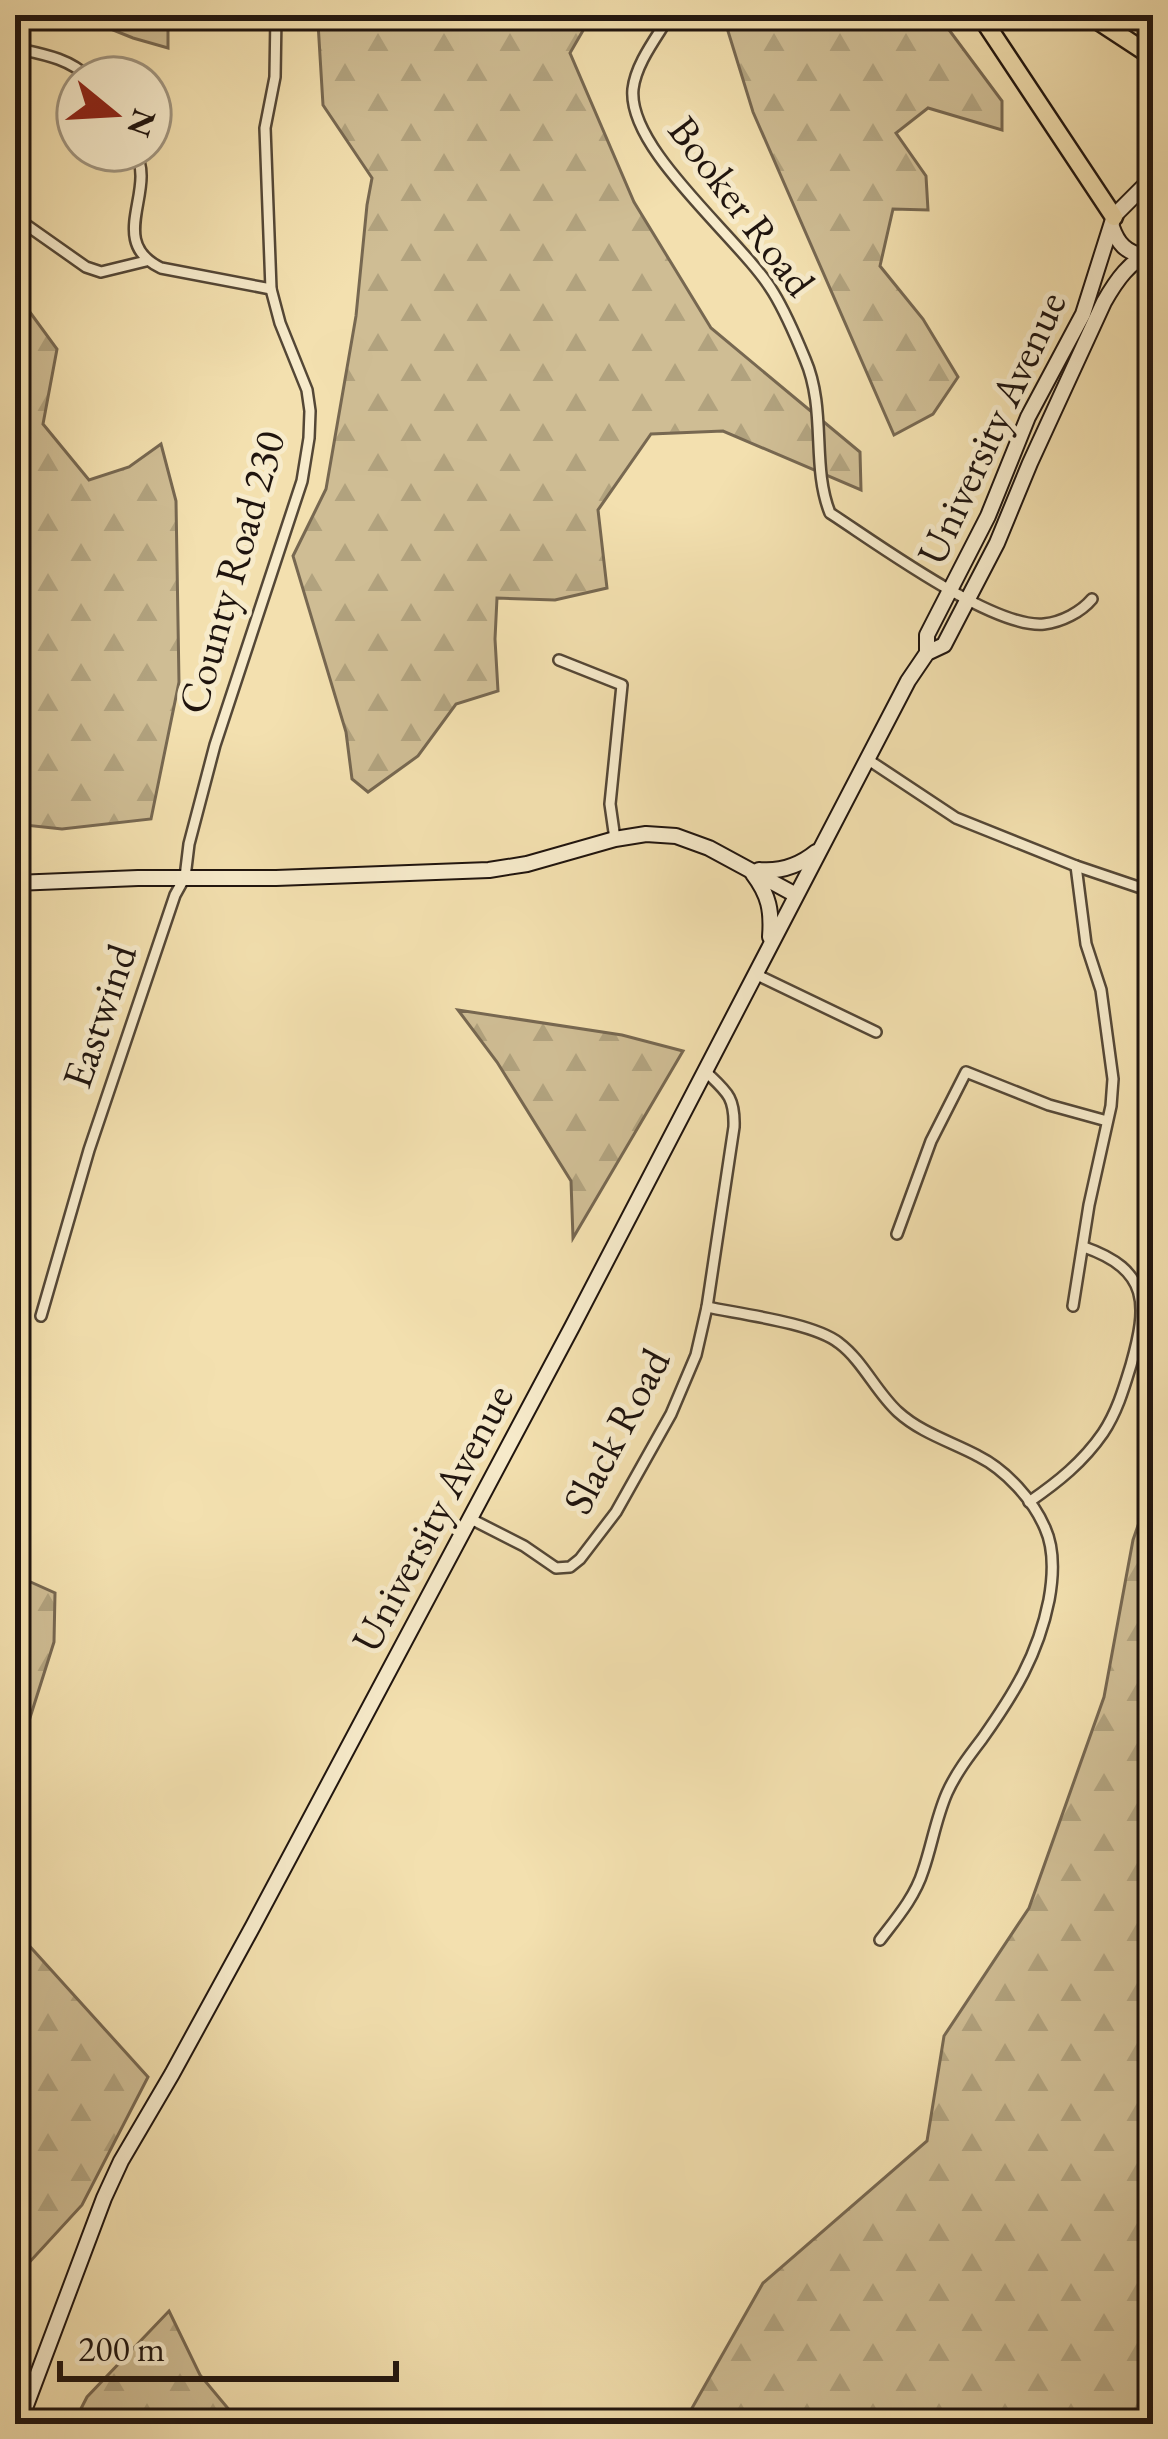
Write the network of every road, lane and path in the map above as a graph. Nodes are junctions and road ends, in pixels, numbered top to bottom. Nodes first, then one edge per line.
1 (276, 15) edge
2 (670, 15) edge
3 (980, 15) edge
4 (1089, 15) edge
5 (15, 48) edge
6 (54, 57) edge
7 (1153, 57) edge
8 (143, 174) edge
9 (1153, 177) edge
10 (15, 217) edge
11 (1113, 222) junction
12 (1148, 254) edge
13 (146, 261) junction
14 (271, 289) junction
15 (952, 589) junction
16 (968, 598) junction
17 (1092, 598) dead end
18 (927, 653) junction
19 (560, 660) dead end
20 (867, 758) junction
21 (615, 839) junction
22 (820, 849) junction
23 (1076, 866) junction
24 (750, 870) junction
25 (184, 878) junction
26 (15, 883) edge
27 (1153, 892) edge
28 (796, 895) junction
29 (769, 946) junction
30 (755, 974) junction
31 (876, 1032) dead end
32 (706, 1072) junction
33 (1107, 1121) junction
34 (897, 1234) dead end
35 (1084, 1247) junction
36 (1073, 1306) dead end
37 (707, 1307) junction
38 (40, 1316) dead end
39 (1029, 1502) junction
40 (469, 1518) junction
41 (880, 1940) dead end
42 (19, 2424) edge

1 - 14 street, County Road 230
2 - 15 street, Booker Road
3 - 11 highway
4 - 7 highway
5 - 6 street
8 - 13 street
9 - 11 main road, University Avenue
10 - 13 street
11 - 12 main road, University Avenue
11 - 15 main road, University Avenue
12 - 16 main road, University Avenue
13 - 14 street
14 - 25 street, County Road 230
15 - 16 street
15 - 18 main road, University Avenue
16 - 17 street
16 - 18 main road, University Avenue
18 - 20 main road, University Avenue
19 - 21 street
20 - 22 main road, University Avenue
20 - 23 street
21 - 24 main road
21 - 25 main road
22 - 24 main road
22 - 28 main road, University Avenue
23 - 27 street
23 - 33 street
24 - 28 main road
24 - 29 main road
25 - 26 main road
25 - 38 street, Eastwind
28 - 29 main road, University Avenue
29 - 30 main road, University Avenue
30 - 31 street
30 - 32 main road, University Avenue
32 - 37 street, Slack Road
32 - 40 main road, University Avenue
33 - 34 street
33 - 35 street
35 - 36 street
35 - 39 street
37 - 39 street
37 - 40 street, Slack Road
39 - 41 street
40 - 42 main road, University Avenue

